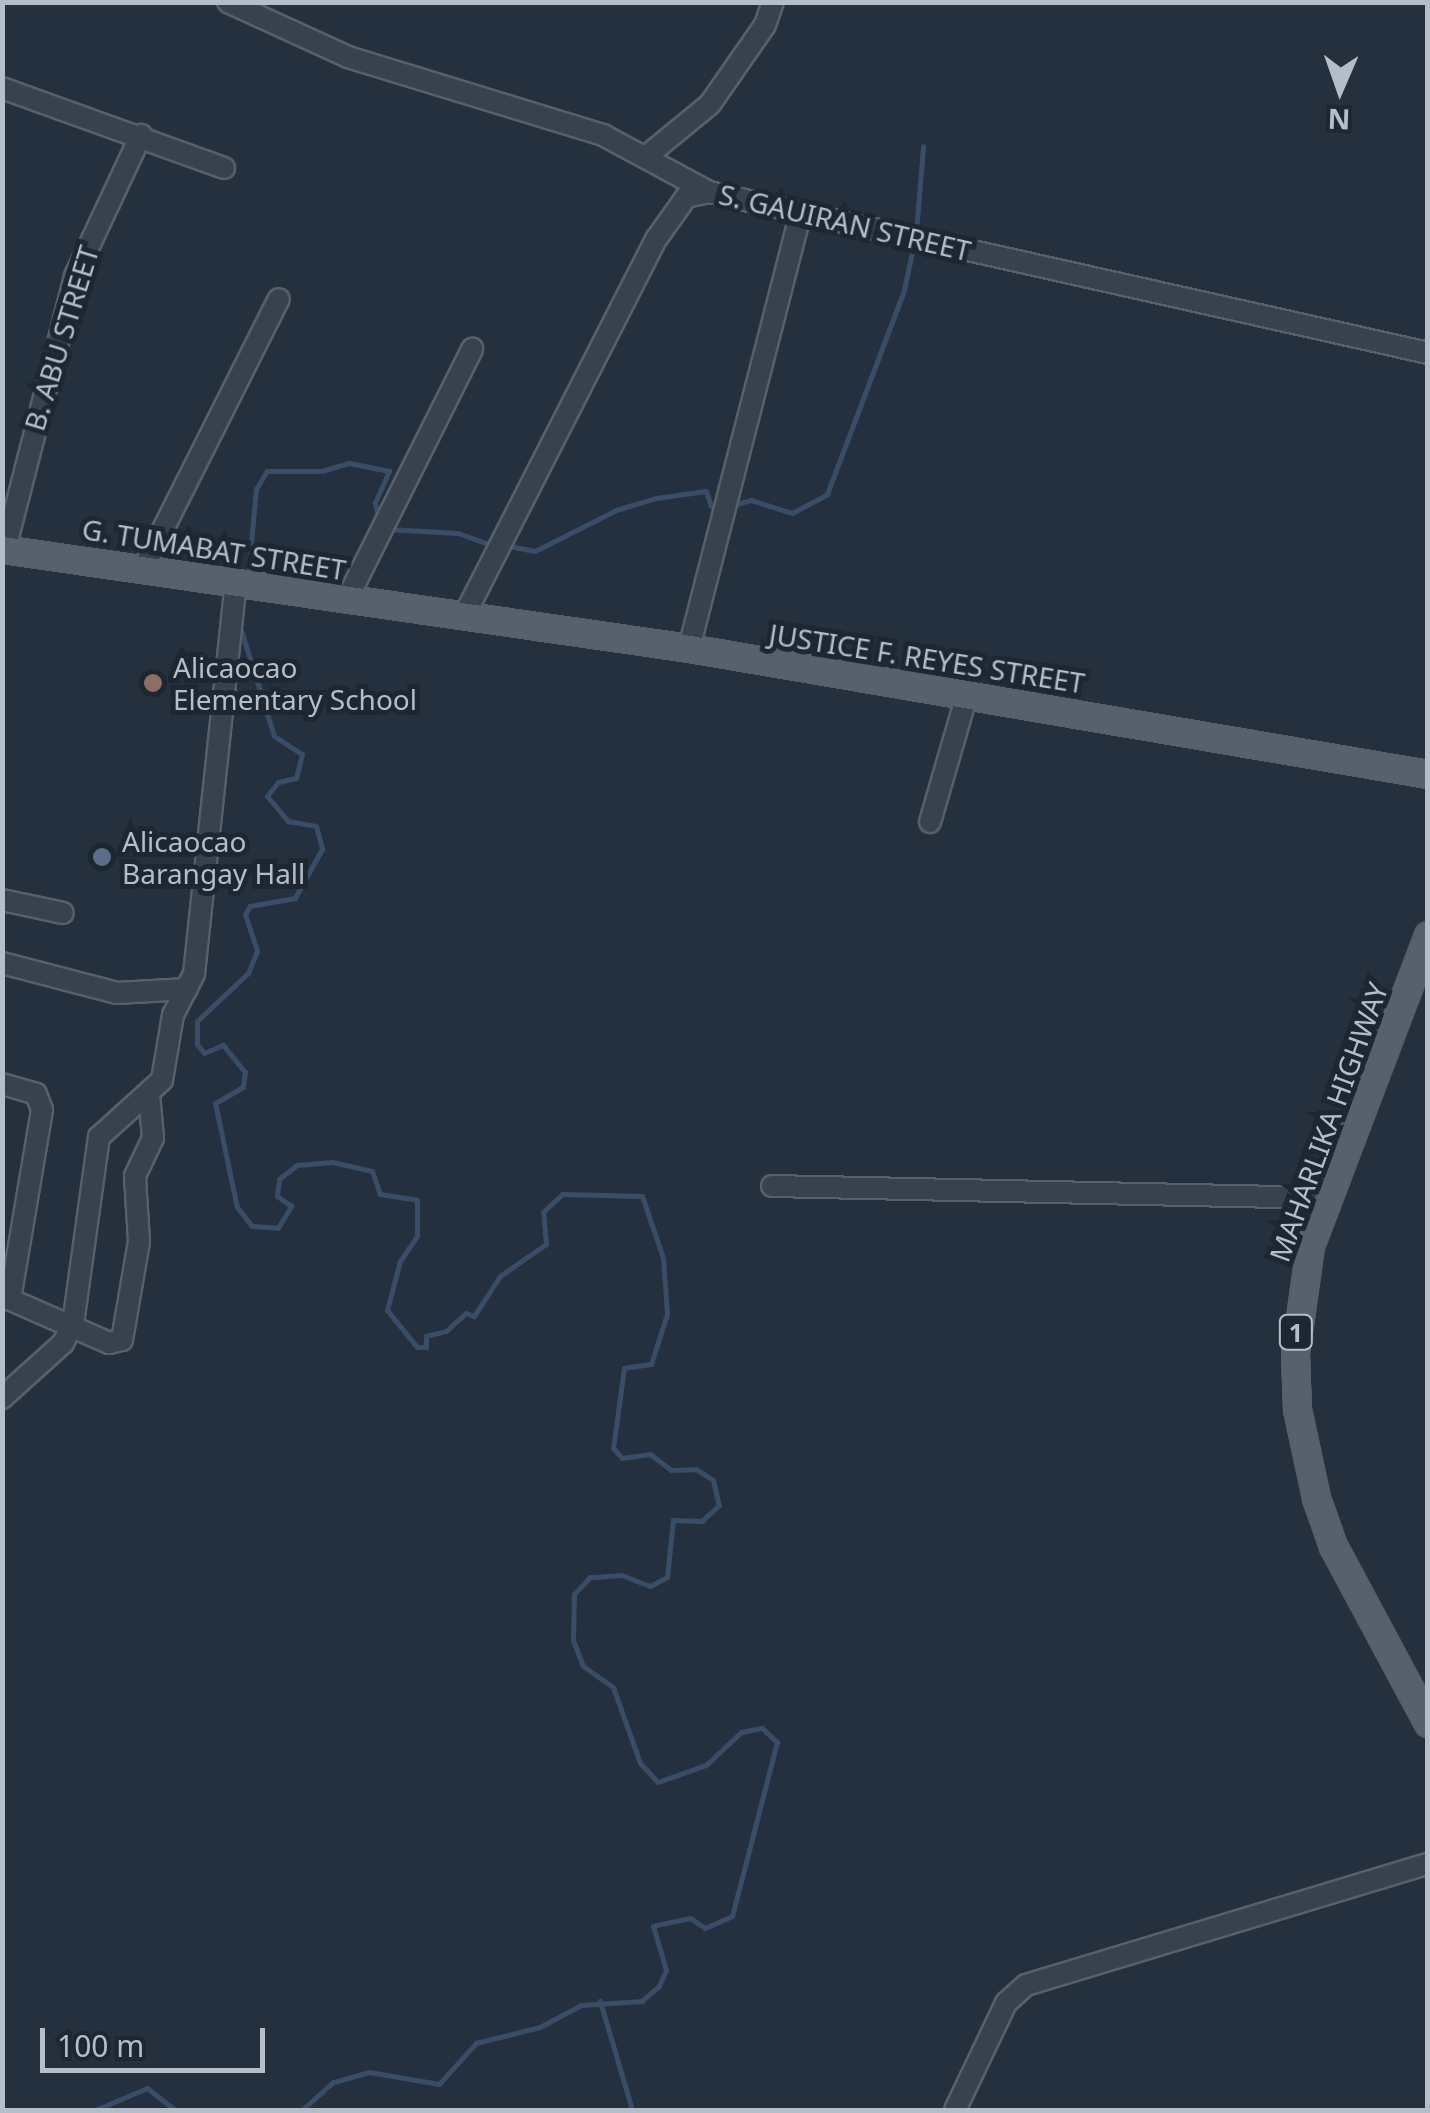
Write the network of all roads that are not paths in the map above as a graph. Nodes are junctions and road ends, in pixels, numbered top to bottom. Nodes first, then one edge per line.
1 (228, 2) edge
2 (773, 2) edge
3 (2, 88) edge
4 (140, 135) junction
5 (648, 155) junction
6 (224, 168) dead end
7 (709, 192) junction
8 (801, 212) junction
9 (279, 299) dead end
10 (472, 350) dead end
11 (1428, 353) edge
12 (4, 549) edge
13 (143, 569) junction
14 (243, 584) junction
15 (347, 599) junction
16 (416, 609) joint
17 (464, 616) junction
18 (688, 648) junction
19 (967, 695) junction
20 (1428, 774) edge
21 (930, 822) dead end
22 (2, 900) edge
23 (63, 913) dead end
24 (1428, 935) edge
25 (2, 963) edge
26 (187, 989) junction
27 (2, 1084) edge
28 (149, 1094) junction
29 (772, 1186) dead end
30 (1326, 1198) junction
31 (6, 1298) edge
32 (73, 1324) junction
33 (2, 1398) edge
34 (1428, 1723) edge
35 (1428, 1864) edge
36 (955, 2110) edge

1 - 5 street, S. GAUIRAN STREET
2 - 5 street
3 - 4 street
4 - 6 street
4 - 12 street, B. ABU STREET
5 - 7 street, S. GAUIRAN STREET
7 - 8 street, S. GAUIRAN STREET
7 - 17 street
8 - 11 street, S. GAUIRAN STREET
8 - 18 street
9 - 13 street
10 - 15 street
12 - 13 main road, G. TUMABAT STREET
13 - 14 main road, G. TUMABAT STREET
14 - 15 main road, G. TUMABAT STREET
14 - 26 street
15 - 16 main road, G. TUMABAT STREET
16 - 17 main road, JUSTICE F. REYES STREET
17 - 18 main road, JUSTICE F. REYES STREET
18 - 19 main road, JUSTICE F. REYES STREET
19 - 20 main road, JUSTICE F. REYES STREET
19 - 21 street
22 - 23 street
24 - 30 main road, MAHARLIKA HIGHWAY / 1
25 - 26 street
26 - 28 street
27 - 31 street
28 - 32 street
28 - 32 street
29 - 30 street
30 - 34 main road, MAHARLIKA HIGHWAY / 1
31 - 32 street
32 - 33 street
35 - 36 street

